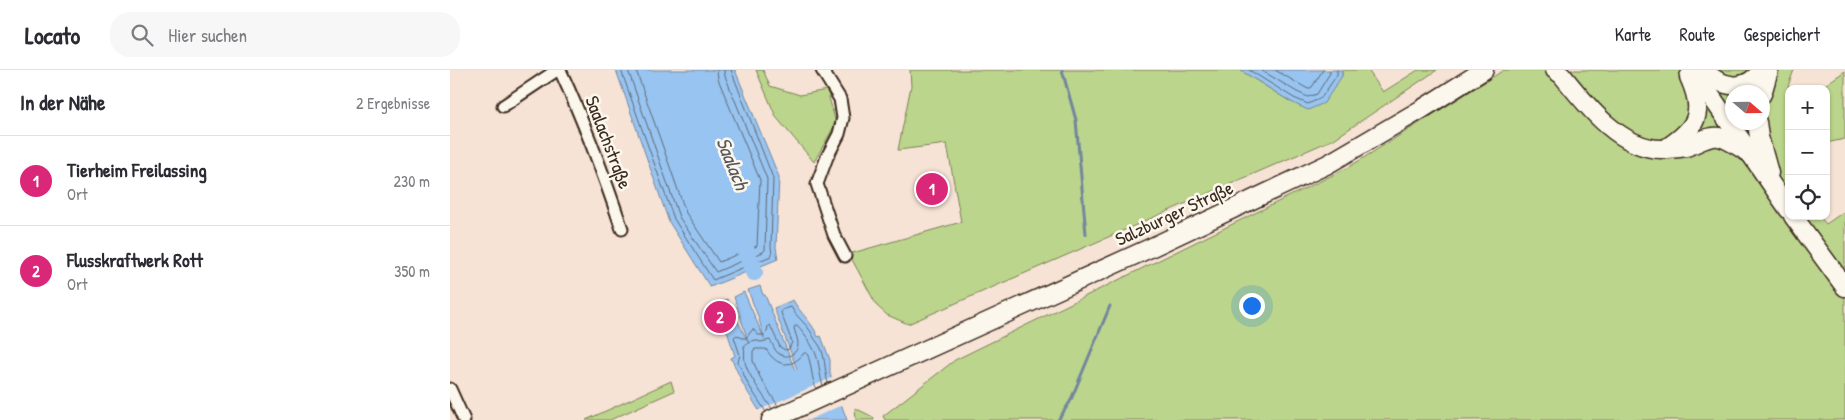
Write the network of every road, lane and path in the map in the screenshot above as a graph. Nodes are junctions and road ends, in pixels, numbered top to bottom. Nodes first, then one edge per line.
1 (559, 70) edge
2 (822, 70) edge
3 (1484, 70) edge
4 (1686, 70) edge
5 (1693, 70) edge
6 (1704, 70) edge
7 (1762, 70) edge
8 (1770, 70) edge
9 (1560, 72) edge
10 (1765, 85) edge
11 (503, 106) dead end
12 (1758, 130) edge
13 (1665, 150) junction
14 (1749, 153) junction
15 (1776, 192) junction
16 (1785, 205) edge
17 (1796, 220) edge
18 (622, 229) dead end
19 (845, 256) dead end
20 (1845, 287) edge
21 (450, 389) edge
22 (464, 420) edge
23 (771, 420) edge

1 - 11 street, Saalachstraße
1 - 18 street, Saalachstraße
2 - 19 street
3 - 23 main road, Salzburger Straße
4 - 13 main road
5 - 14 main road
6 - 7 main road
8 - 10 main road
9 - 13 main road
12 - 15 main road
13 - 14 main road
14 - 15 main road
15 - 16 main road
17 - 20 main road
21 - 22 street

